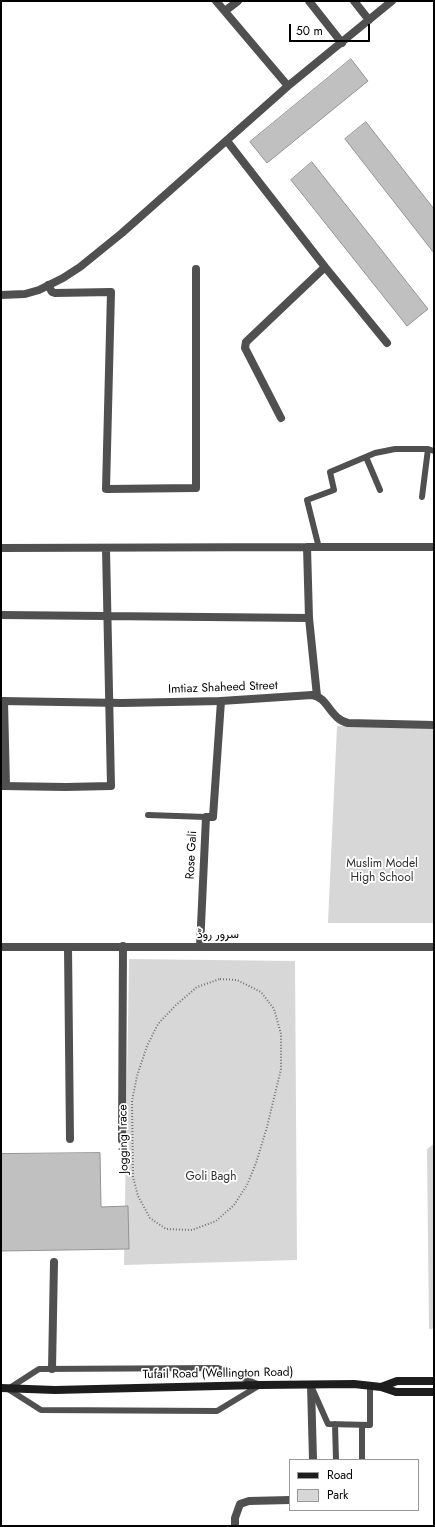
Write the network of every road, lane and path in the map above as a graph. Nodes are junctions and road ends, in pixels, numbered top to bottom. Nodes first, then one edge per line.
1 (216, 1) edge
2 (238, 1) edge
3 (309, 1) edge
4 (354, 1) edge
5 (392, 1) edge
6 (225, 11) junction
7 (369, 20) junction
8 (342, 43) junction
9 (288, 86) junction
10 (226, 141) junction
11 (325, 267) junction
12 (196, 269) dead end
13 (48, 285) junction
14 (1, 295) edge
15 (387, 344) dead end
16 (281, 418) dead end
17 (431, 450) edge
18 (366, 457) junction
19 (380, 490) dead end
20 (422, 497) dead end
21 (307, 547) junction
22 (434, 547) edge
23 (1, 548) edge
24 (106, 548) junction
25 (318, 548) junction
26 (1, 615) edge
27 (108, 617) junction
28 (309, 618) junction
29 (317, 696) junction
30 (3, 701) edge
31 (221, 701) junction
32 (109, 702) junction
33 (434, 725) edge
34 (3, 786) edge
35 (148, 815) dead end
36 (206, 817) junction
37 (123, 946) junction
38 (1, 947) edge
39 (68, 947) junction
40 (200, 947) junction
41 (434, 947) edge
42 (274, 1009) joint
43 (70, 1139) dead end
44 (122, 1140) dead end
45 (54, 1262) dead end
46 (52, 1369) junction
47 (434, 1381) edge
48 (260, 1385) junction
49 (311, 1385) junction
50 (370, 1385) junction
51 (381, 1387) junction
52 (4, 1389) edge
53 (434, 1392) edge
54 (335, 1424) junction
55 (362, 1425) junction
56 (313, 1459) edge
57 (336, 1459) edge
58 (362, 1459) edge
59 (289, 1500) edge
60 (235, 1526) edge

1 - 6 street
2 - 6 street
3 - 8 street
4 - 7 street
5 - 7 street
6 - 9 street
7 - 8 street
8 - 9 street
9 - 10 street
10 - 11 street
10 - 13 street
11 - 15 street
11 - 16 street
12 - 13 street
13 - 14 street
17 - 18 lane
17 - 20 lane
18 - 19 lane
18 - 25 lane
21 - 24 street
21 - 25 street
21 - 28 street
22 - 25 street
23 - 24 street
24 - 27 street
26 - 27 street
27 - 28 street
27 - 32 street
28 - 29 street
29 - 31 street, Imtiaz Shaheed Street
29 - 33 street
30 - 32 street, Imtiaz Shaheed Street
30 - 34 street
31 - 32 street, Imtiaz Shaheed Street
31 - 36 street, Rose Gali
32 - 34 street
35 - 36 lane
36 - 40 street, Rose Gali
37 - 39 street, سرور روڈ
37 - 40 street, سرور روڈ
37 - 44 street
38 - 39 street, سرور روڈ
39 - 43 street
40 - 41 street, سرور روڈ
42 - 42 path, Jogging Trace
45 - 46 street
46 - 48 lane
46 - 52 lane
47 - 51 main road
48 - 49 main road, Tufail Road (Wellington Road)
48 - 52 main road, Tufail Road (Wellington Road)
48 - 52 lane
49 - 50 main road, Tufail Road (Wellington Road)
49 - 54 lane
49 - 56 street
50 - 51 main road, Tufail Road (Wellington Road)
50 - 55 lane
51 - 53 main road, Tufail Road (Wellington Road)
54 - 55 lane
54 - 57 lane
55 - 58 lane
59 - 60 street

